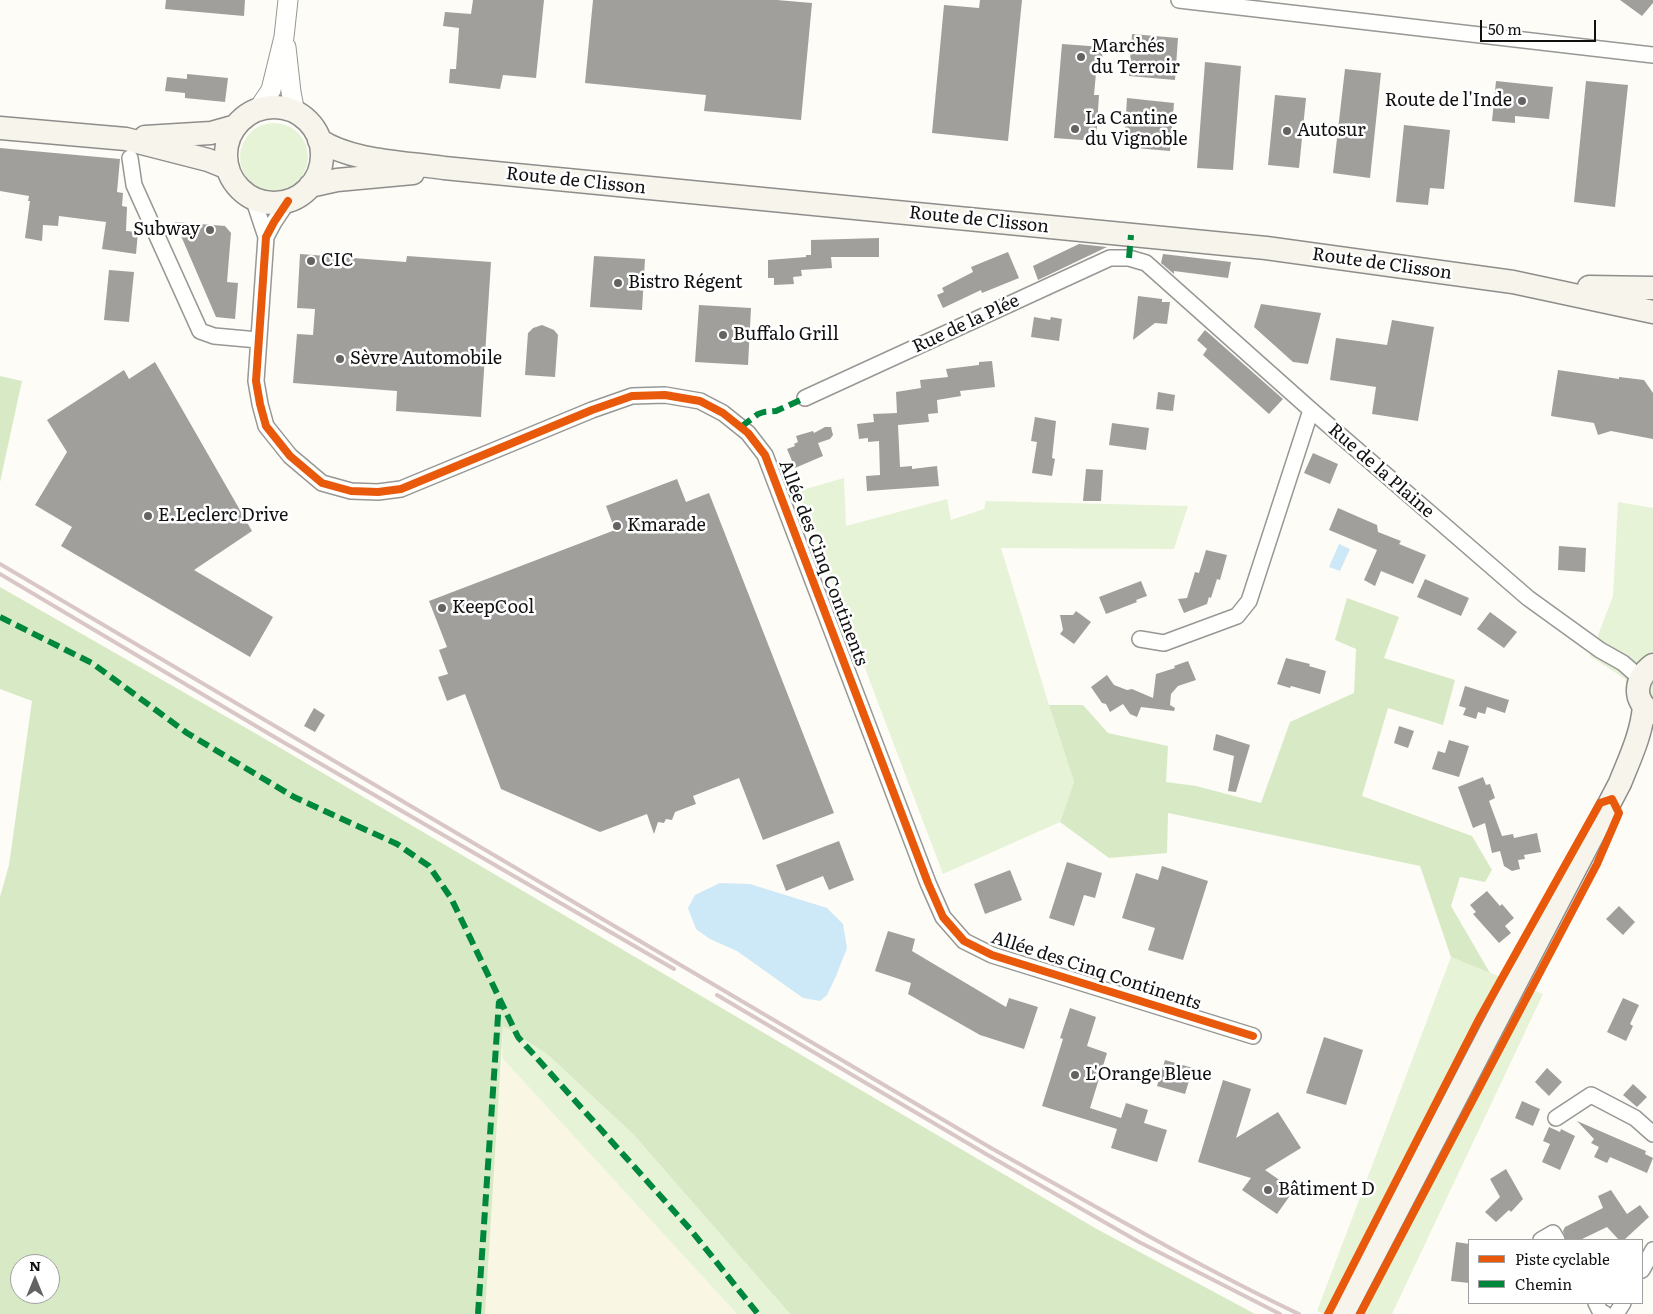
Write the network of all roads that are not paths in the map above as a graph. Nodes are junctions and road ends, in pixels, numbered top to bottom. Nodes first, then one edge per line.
1 (288, 0) edge
2 (1179, 0) edge
3 (284, 37) junction
4 (1653, 55) edge
5 (257, 110) junction
6 (296, 113) junction
7 (236, 126) junction
8 (0, 128) edge
9 (319, 140) junction
10 (128, 148) junction
11 (228, 168) junction
12 (444, 168) junction
13 (310, 186) junction
14 (253, 198) junction
15 (288, 201) junction
16 (266, 237) junction
17 (1129, 258) joint
18 (1513, 282) junction
19 (1653, 288) edge
20 (1653, 312) edge
21 (258, 340) junction
22 (805, 398) dead end
23 (1311, 410) junction
24 (1140, 639) dead end
25 (1647, 671) edge
26 (1648, 709) edge
27 (1653, 737) edge
28 (1620, 783) junction
29 (1253, 1036) dead end
30 (1556, 1118) dead end
31 (1653, 1134) edge
32 (1543, 1239) edge
33 (1556, 1239) edge
34 (1653, 1250) edge
35 (1643, 1268) edge
36 (1597, 1304) edge
37 (1343, 1314) edge
38 (1605, 1314) edge

1 - 3 street
2 - 4 street
3 - 5 street
3 - 6 street
5 - 6 main road
5 - 7 main road
6 - 9 main road
7 - 10 main road
7 - 11 main road
8 - 10 main road
9 - 12 main road, Route de Clisson
9 - 13 main road, Route de Clisson
10 - 11 main road
10 - 21 street
11 - 14 main road
12 - 13 main road, Route de Clisson
12 - 18 main road, Route de Clisson
13 - 15 main road, Route de Clisson
14 - 15 main road
14 - 16 street, Allée des Cinq Continents
15 - 16 street, Allée des Cinq Continents
16 - 21 street, Allée des Cinq Continents
17 - 22 street, Rue de la Plée
17 - 23 street, Rue de la Plaine
18 - 19 main road, Route de Clisson
18 - 20 main road, Route de Clisson
21 - 29 street, Allée des Cinq Continents
23 - 24 street
23 - 25 street, Rue de la Plaine
25 - 26 main road
26 - 28 main road
27 - 28 main road
28 - 37 main road
30 - 31 street
32 - 33 street
34 - 35 street
36 - 38 street

